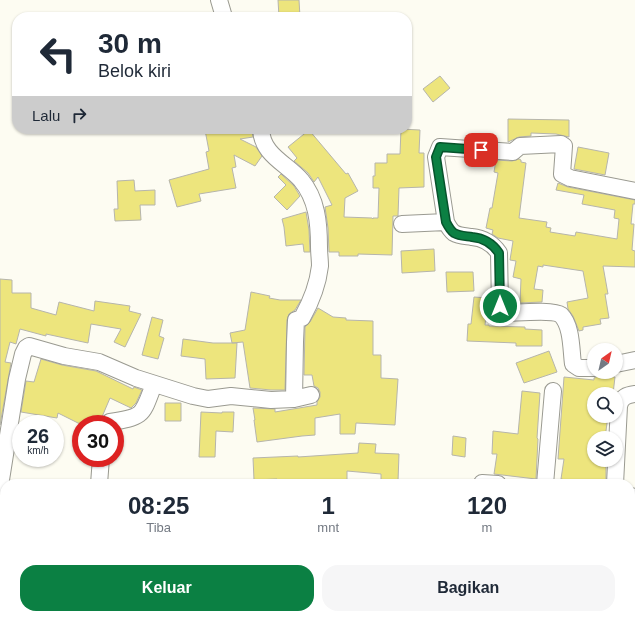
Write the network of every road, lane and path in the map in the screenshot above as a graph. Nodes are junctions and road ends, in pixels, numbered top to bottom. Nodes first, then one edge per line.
1 (219, 0) edge
2 (223, 12) edge
3 (262, 134) edge
4 (635, 191) edge
5 (446, 222) junction
6 (402, 224) dead end
7 (635, 360) edge
8 (623, 363) edge
9 (587, 368) edge
10 (154, 384) junction
11 (553, 391) dead end
12 (635, 394) edge
13 (311, 395) dead end
14 (294, 399) junction
15 (124, 419) edge
16 (100, 467) edge
17 (1, 479) edge
18 (99, 479) edge
19 (545, 479) edge
20 (615, 479) edge

1 - 2 street
3 - 14 street
4 - 5 street
5 - 6 street
5 - 9 street
7 - 8 street
10 - 14 street
10 - 15 street
10 - 17 street
11 - 19 street
12 - 20 street
13 - 14 street
16 - 18 street

